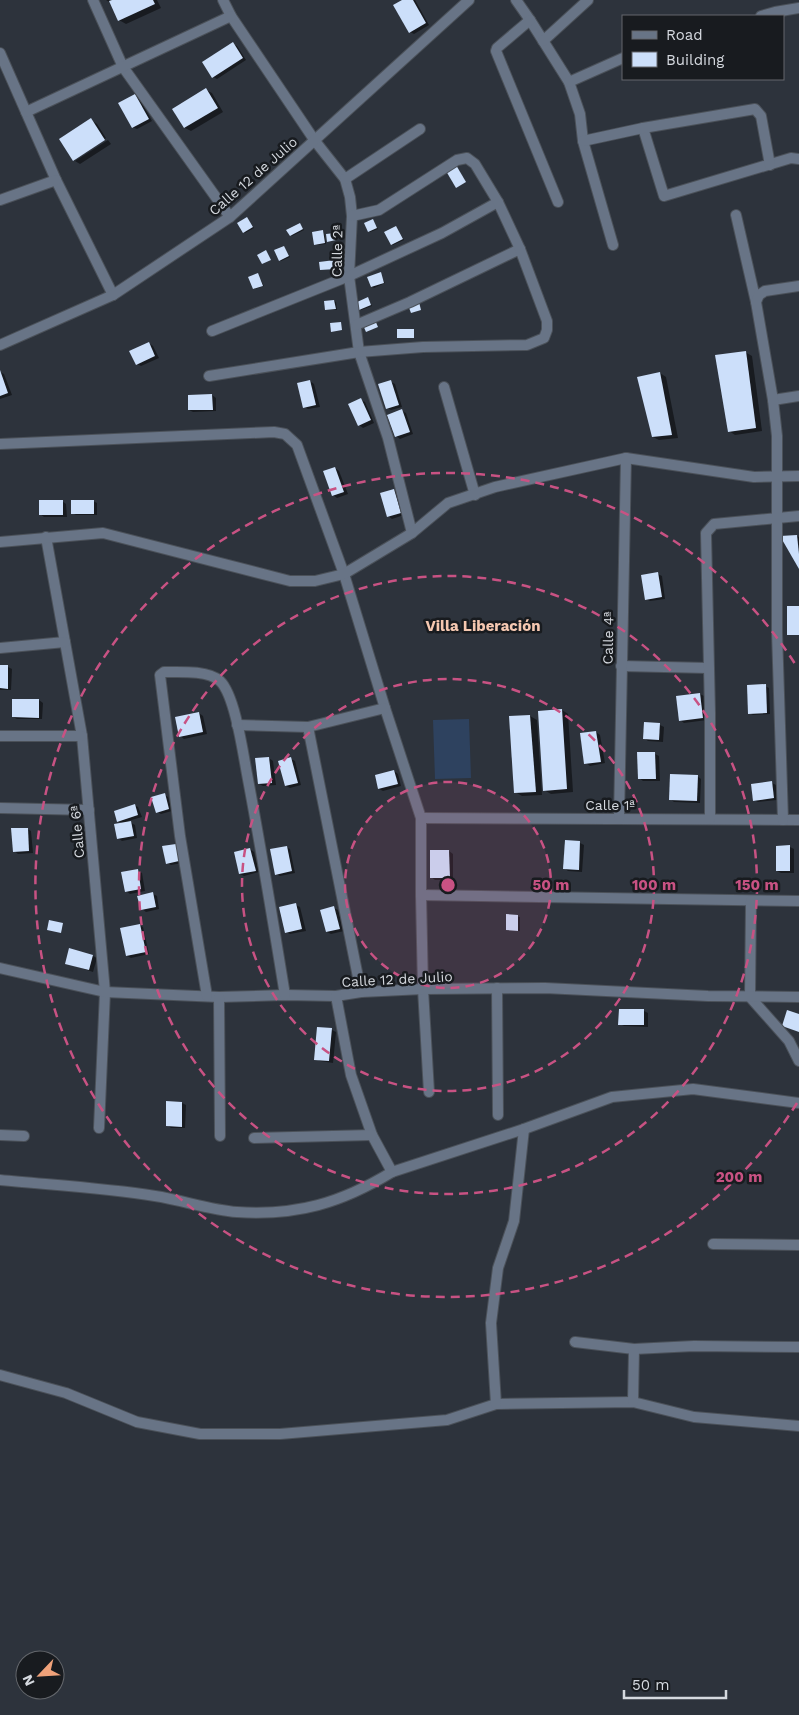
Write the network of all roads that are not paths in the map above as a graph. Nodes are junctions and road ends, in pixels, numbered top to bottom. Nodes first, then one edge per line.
1 (93, 0) edge
2 (222, 0) edge
3 (469, 0) edge
4 (516, 0) edge
5 (588, 0) edge
6 (799, 8) edge
7 (764, 15) edge
8 (231, 16) junction
9 (530, 20) junction
10 (543, 41) junction
11 (0, 53) edge
12 (622, 58) edge
13 (122, 67) junction
14 (569, 82) junction
15 (26, 112) junction
16 (643, 128) junction
17 (420, 129) dead end
18 (315, 141) junction
19 (583, 141) junction
20 (799, 159) edge
21 (770, 165) junction
22 (344, 179) junction
23 (56, 180) junction
24 (0, 200) edge
25 (498, 202) junction
26 (558, 202) dead end
27 (736, 215) dead end
28 (230, 216) junction
29 (352, 216) junction
30 (612, 245) dead end
31 (520, 249) junction
32 (349, 276) junction
33 (799, 286) edge
34 (113, 295) junction
35 (756, 302) junction
36 (356, 325) junction
37 (212, 331) dead end
38 (0, 345) edge
39 (359, 352) junction
40 (209, 376) dead end
41 (444, 387) dead end
42 (799, 396) edge
43 (773, 400) junction
44 (0, 444) edge
45 (626, 458) junction
46 (799, 476) edge
47 (778, 478) junction
48 (475, 494) junction
49 (799, 516) edge
50 (776, 518) junction
51 (412, 533) junction
52 (46, 537) junction
53 (0, 542) edge
54 (344, 574) junction
55 (65, 642) junction
56 (0, 648) edge
57 (621, 666) junction
58 (708, 668) junction
59 (385, 708) junction
60 (237, 725) junction
61 (308, 727) junction
62 (0, 736) edge
63 (82, 736) junction
64 (0, 808) edge
65 (89, 810) junction
66 (421, 818) junction
67 (619, 818) junction
68 (710, 819) junction
69 (783, 820) junction
70 (799, 820) edge
71 (421, 895) junction
72 (751, 901) junction
73 (799, 901) edge
74 (0, 968) edge
75 (497, 988) junction
76 (423, 989) junction
77 (105, 992) junction
78 (361, 992) junction
79 (285, 995) junction
80 (207, 996) junction
81 (336, 996) junction
82 (750, 996) junction
83 (219, 997) junction
84 (799, 997) edge
85 (799, 1061) edge
86 (429, 1092) dead end
87 (799, 1103) edge
88 (498, 1115) dead end
89 (99, 1128) dead end
90 (524, 1129) junction
91 (0, 1135) edge
92 (372, 1135) junction
93 (24, 1136) dead end
94 (220, 1136) dead end
95 (254, 1138) dead end
96 (392, 1172) junction
97 (0, 1180) edge
98 (713, 1244) dead end
99 (799, 1245) edge
100 (575, 1342) dead end
101 (799, 1347) edge
102 (634, 1349) junction
103 (0, 1375) edge
104 (633, 1402) junction
105 (496, 1404) junction
106 (799, 1426) edge

1 - 13 street
2 - 8 street, Calle 2ª
3 - 18 street, Calle 12 de Julio
4 - 9 street
5 - 10 street
6 - 7 street
8 - 13 street
8 - 18 street, Calle 2ª
9 - 10 street
9 - 26 street
10 - 14 street
11 - 15 street
12 - 14 street
13 - 15 street
13 - 28 street
14 - 19 street
15 - 23 street
16 - 19 street
16 - 21 street
16 - 21 street
17 - 22 street
18 - 22 street, Calle 2ª
18 - 28 street, Calle 12 de Julio
19 - 30 street
20 - 21 street
22 - 29 street, Calle 2ª
23 - 24 street
23 - 34 street
25 - 29 street
25 - 31 street
25 - 32 street
27 - 35 street
28 - 34 street, Calle 12 de Julio
29 - 32 street, Calle 2ª
31 - 36 street
31 - 39 street
32 - 36 street, Calle 2ª
32 - 37 street
33 - 35 street
34 - 38 street, Calle 12 de Julio
35 - 43 street
36 - 39 street, Calle 2ª
39 - 40 street
39 - 51 street, Calle 2ª
41 - 48 street
42 - 43 street
43 - 47 street
44 - 54 street
45 - 47 street
45 - 48 street
45 - 57 street, Calle 4ª
46 - 47 street
47 - 50 street
48 - 51 street
49 - 50 street
50 - 58 street
50 - 69 street
51 - 54 street
52 - 53 street
52 - 54 street
52 - 55 street, Calle 6ª
54 - 59 street
55 - 56 street
55 - 63 street, Calle 6ª
57 - 58 street
57 - 67 street, Calle 4ª
58 - 68 street
59 - 61 street
59 - 66 street
60 - 61 street
60 - 79 street
60 - 80 street
61 - 78 street
62 - 63 street
63 - 65 street, Calle 6ª
64 - 65 street
65 - 77 street, Calle 6ª
66 - 67 street, Calle 1ª
66 - 71 street
67 - 68 street, Calle 1ª
68 - 69 street, Calle 1ª
69 - 70 street, Calle 1ª
71 - 72 street
71 - 76 street
72 - 73 street
72 - 82 street
74 - 77 street, Calle 12 de Julio
75 - 76 street, Calle 12 de Julio
75 - 82 street, Calle 12 de Julio
75 - 88 street
76 - 78 street, Calle 12 de Julio
76 - 86 street
77 - 80 street, Calle 12 de Julio
77 - 89 street, Calle 6ª
78 - 81 street, Calle 12 de Julio
79 - 81 street, Calle 12 de Julio
79 - 83 street, Calle 12 de Julio
80 - 83 street, Calle 12 de Julio
81 - 92 street
82 - 84 street, Calle 12 de Julio
82 - 85 street
83 - 94 street
87 - 90 street
90 - 96 street
90 - 105 street
91 - 93 street
92 - 95 street
92 - 96 street
96 - 97 street
98 - 99 street
100 - 102 street
101 - 102 street
102 - 104 street
103 - 105 street
104 - 105 street
104 - 106 street

